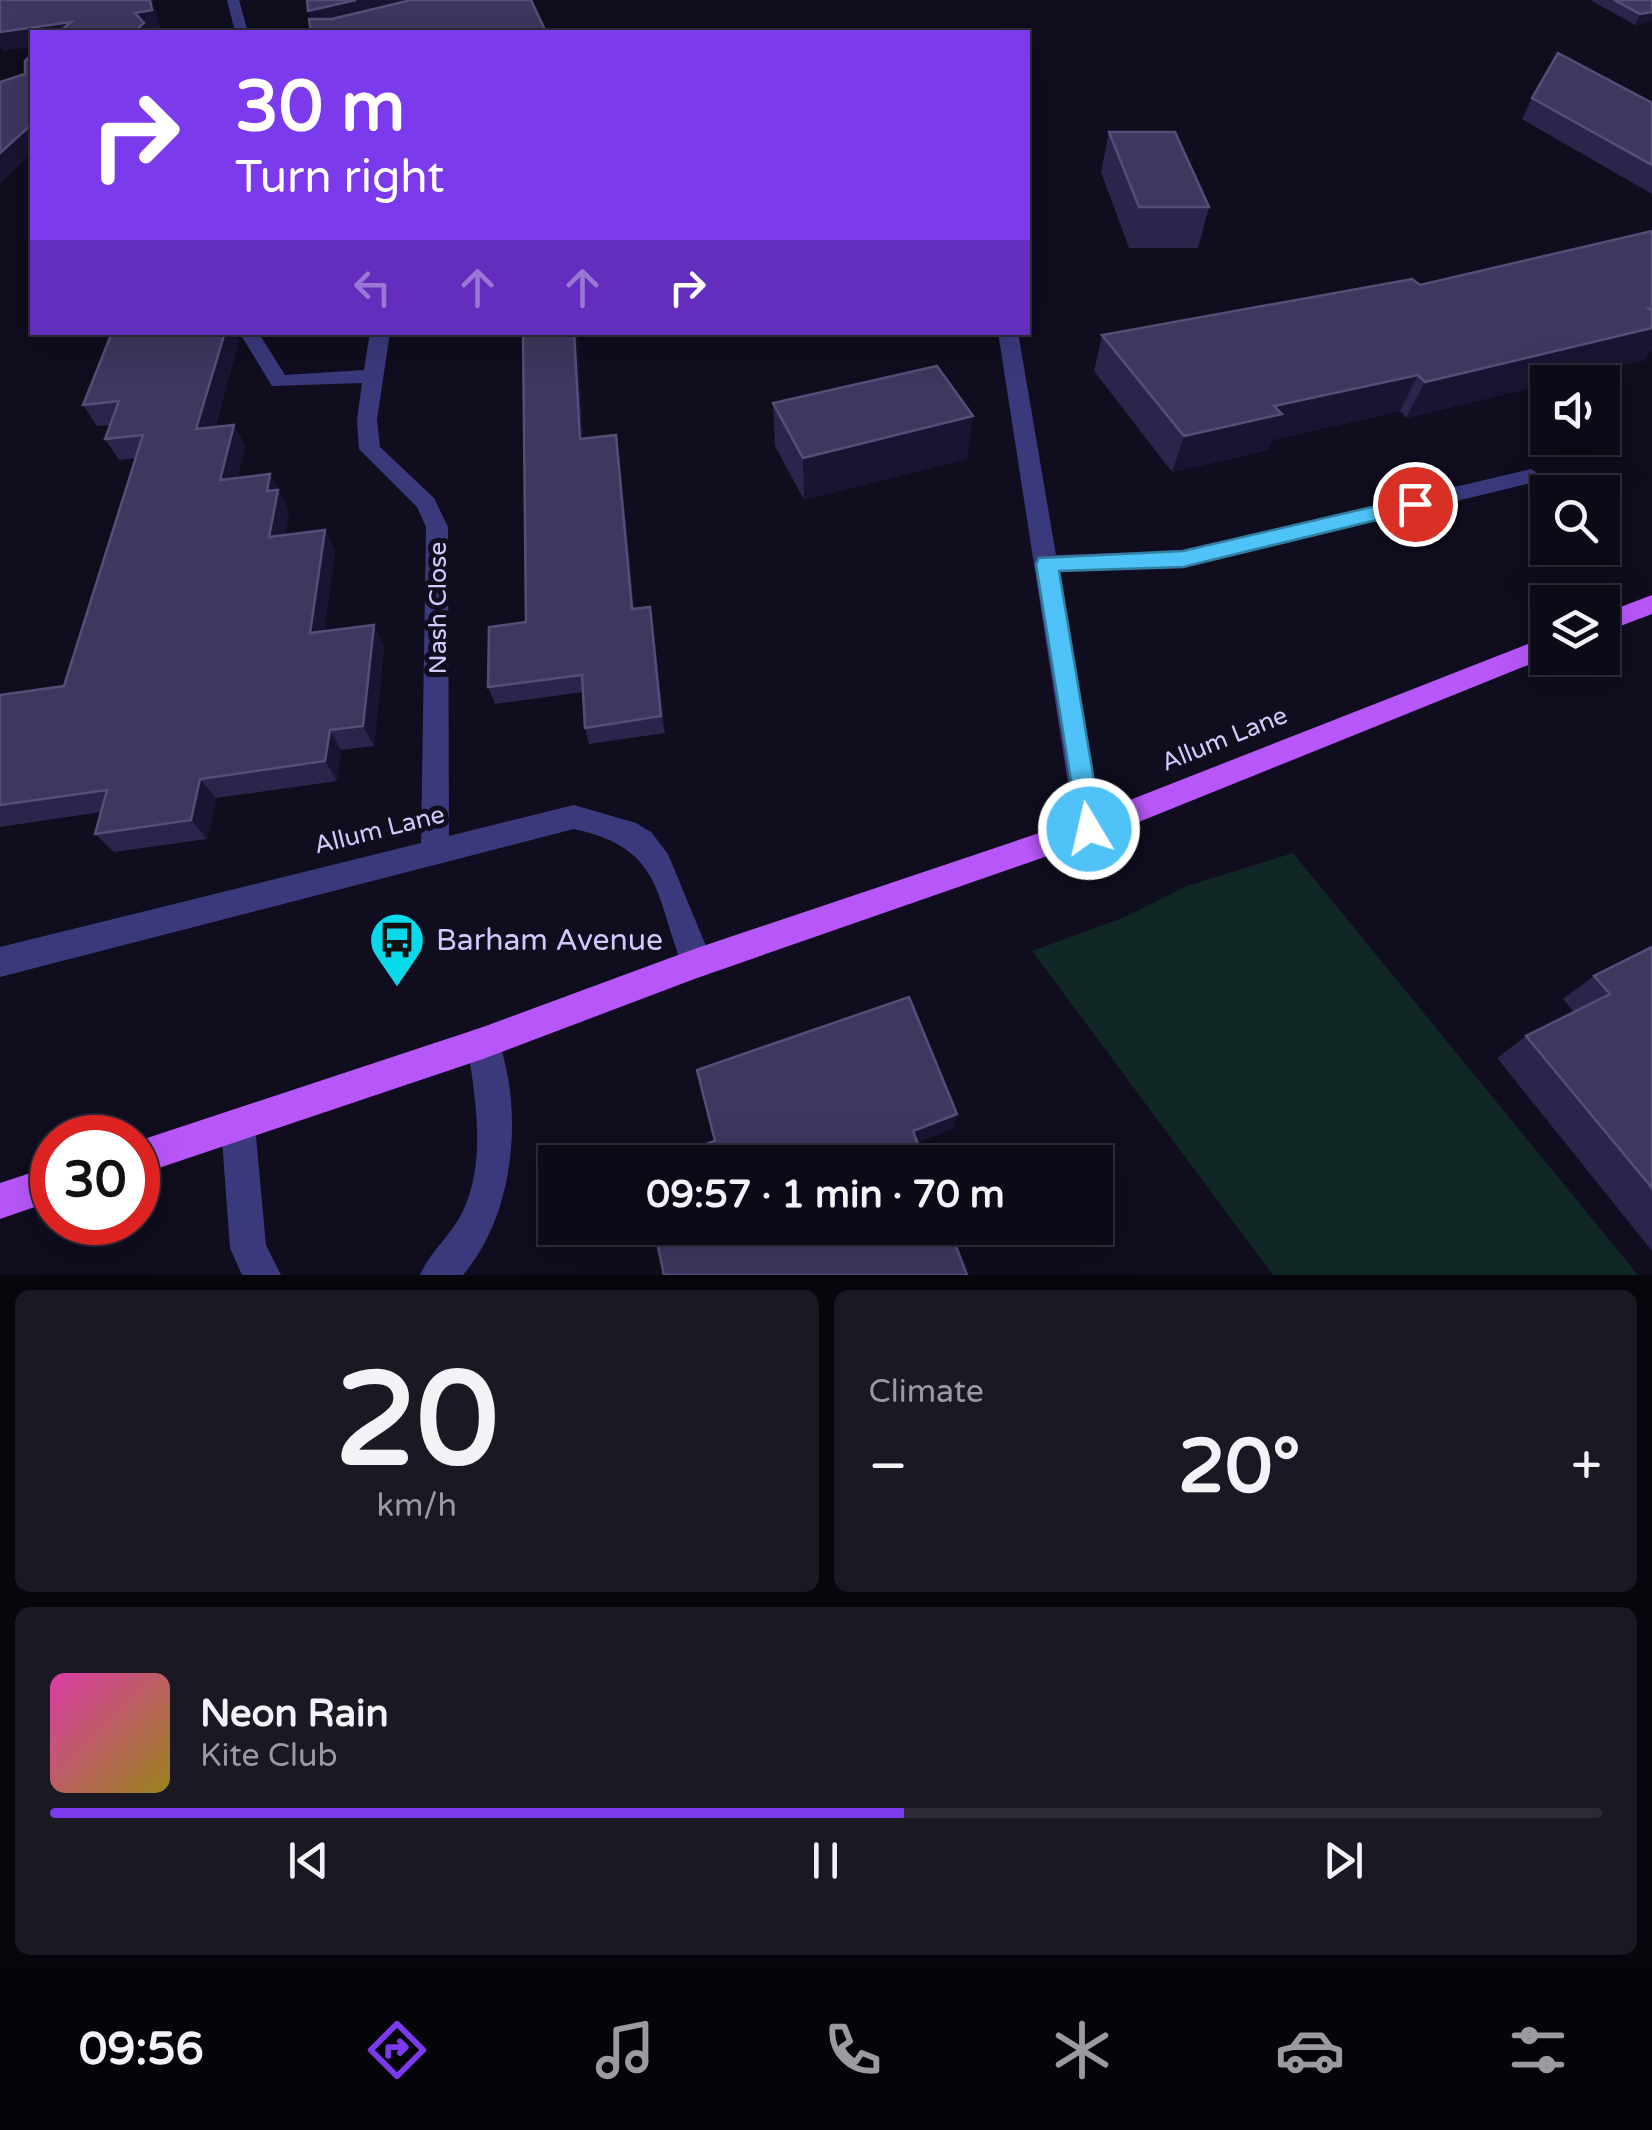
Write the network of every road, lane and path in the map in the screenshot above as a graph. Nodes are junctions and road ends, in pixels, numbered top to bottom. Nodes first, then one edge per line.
1 (233, 0) edge
2 (241, 30) edge
3 (250, 335) edge
4 (380, 335) edge
5 (1009, 335) edge
6 (373, 376) junction
7 (1530, 476) edge
8 (1047, 564) junction
9 (1652, 604) edge
10 (1620, 617) edge
11 (1530, 653) edge
12 (1089, 829) junction
13 (435, 850) junction
14 (0, 962) edge
15 (696, 964) junction
16 (483, 1043) junction
17 (238, 1126) junction
18 (160, 1151) edge
19 (30, 1191) edge
20 (0, 1201) edge
21 (262, 1275) edge
22 (439, 1275) edge

1 - 2 street
3 - 6 street
4 - 6 street, Nash Close
5 - 8 street
6 - 13 street, Nash Close
7 - 8 street
8 - 12 street
9 - 10 main road
11 - 12 main road, Allum Lane
12 - 15 main road, Allum Lane
13 - 14 street, Allum Lane
13 - 15 street, Allum Lane
15 - 16 main road, Allum Lane
16 - 17 main road, Allum Lane
16 - 22 street
17 - 18 main road, Allum Lane
17 - 21 street
19 - 20 main road

